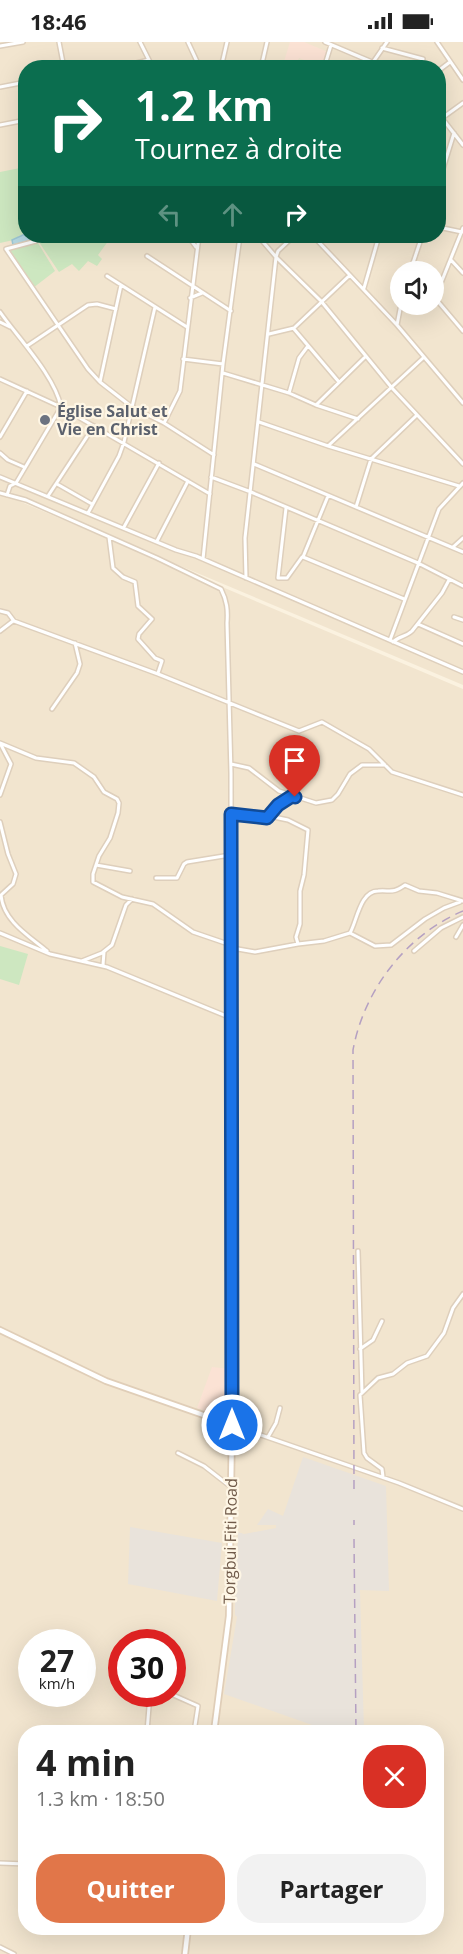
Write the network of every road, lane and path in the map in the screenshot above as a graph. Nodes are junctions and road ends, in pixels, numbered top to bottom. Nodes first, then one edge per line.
1 (22, 42) edge
2 (59, 42) edge
3 (140, 42) edge
4 (188, 42) edge
5 (227, 42) edge
6 (267, 42) edge
7 (325, 42) edge
8 (387, 42) edge
9 (437, 42) edge
10 (332, 45) junction
11 (0, 46) edge
12 (382, 48) junction
13 (423, 58) dead end
14 (62, 60) edge
15 (149, 60) edge
16 (196, 60) edge
17 (223, 60) edge
18 (263, 60) edge
19 (327, 60) edge
20 (367, 60) edge
21 (373, 60) edge
22 (450, 62) junction
23 (446, 65) edge
24 (463, 80) edge
25 (18, 84) edge
26 (0, 87) edge
27 (463, 103) edge
28 (446, 115) edge
29 (18, 122) edge
30 (446, 123) edge
31 (0, 125) edge
32 (454, 133) junction
33 (463, 146) edge
34 (446, 158) edge
35 (446, 228) edge
36 (462, 230) edge
37 (28, 243) edge
38 (192, 243) edge
39 (197, 243) edge
40 (239, 243) edge
41 (264, 243) edge
42 (287, 243) edge
43 (320, 243) edge
44 (377, 243) edge
45 (420, 243) edge
46 (196, 249) junction
47 (147, 256) dead end
48 (276, 257) junction
49 (451, 260) junction
50 (414, 261) edge
51 (463, 273) edge
52 (350, 275) junction
53 (107, 276) dead end
54 (444, 276) edge
55 (121, 285) junction
56 (192, 286) junction
57 (364, 288) junction
58 (202, 293) junction
59 (190, 297) junction
60 (321, 301) junction
61 (155, 307) junction
62 (116, 309) junction
63 (444, 309) edge
64 (231, 311) junction
65 (0, 312) edge
66 (399, 315) edge
67 (0, 322) edge
68 (397, 325) junction
69 (59, 326) junction
70 (187, 327) junction
71 (11, 328) junction
72 (294, 328) junction
73 (463, 331) edge
74 (269, 334) junction
75 (27, 346) junction
76 (308, 346) junction
77 (366, 356) junction
78 (423, 358) junction
79 (183, 359) junction
80 (224, 364) junction
81 (223, 373) junction
82 (0, 379) edge
83 (100, 382) junction
84 (339, 382) junction
85 (263, 385) junction
86 (392, 388) junction
87 (27, 391) junction
88 (289, 393) junction
89 (463, 403) edge
90 (316, 405) junction
91 (61, 407) junction
92 (132, 407) junction
93 (417, 415) junction
94 (358, 419) junction
95 (259, 422) junction
96 (164, 423) junction
97 (94, 426) junction
98 (0, 437) edge
99 (123, 442) junction
100 (328, 446) junction
101 (0, 453) edge
102 (214, 455) junction
103 (370, 459) junction
104 (159, 463) junction
105 (254, 464) junction
106 (463, 464) edge
107 (25, 467) junction
108 (0, 477) edge
109 (211, 477) junction
110 (188, 481) junction
111 (16, 483) junction
112 (463, 483) edge
113 (57, 484) junction
114 (459, 486) junction
115 (251, 492) junction
116 (0, 493) edge
117 (210, 494) junction
118 (7, 495) junction
119 (48, 496) junction
120 (328, 496) junction
121 (93, 504) junction
122 (356, 507) junction
123 (286, 508) junction
124 (88, 513) junction
125 (317, 521) junction
126 (124, 528) junction
127 (109, 537) junction
128 (427, 537) junction
129 (463, 538) edge
130 (156, 541) junction
131 (453, 548) junction
132 (463, 552) edge
133 (303, 555) junction
134 (203, 559) junction
135 (418, 563) junction
136 (246, 578) junction
137 (449, 580) junction
138 (463, 586) edge
139 (404, 599) junction
140 (0, 611) edge
141 (454, 617) dead end
142 (463, 620) edge
143 (14, 621) junction
144 (418, 624) junction
145 (0, 631) edge
146 (391, 641) junction
147 (75, 643) junction
148 (463, 644) edge
149 (463, 672) edge
150 (158, 674) junction
151 (229, 704) junction
152 (52, 709) dead end
153 (0, 743) edge
154 (231, 764) junction
155 (385, 765) junction
156 (0, 795) edge
157 (463, 795) edge
158 (292, 796) junction
159 (231, 814) junction
160 (269, 816) junction
161 (0, 822) edge
162 (231, 855) junction
163 (96, 865) junction
164 (130, 871) dead end
165 (156, 878) dead end
166 (122, 897) junction
167 (132, 899) junction
168 (462, 901) edge
169 (126, 905) junction
170 (463, 916) edge
171 (463, 925) edge
172 (0, 933) edge
173 (350, 933) junction
174 (456, 937) dead end
175 (298, 944) junction
176 (231, 946) junction
177 (414, 951) dead end
178 (104, 952) junction
179 (50, 954) junction
180 (82, 961) junction
181 (103, 966) junction
182 (231, 1018) junction
183 (358, 1251) dead end
184 (463, 1294) edge
185 (382, 1321) dead end
186 (0, 1330) edge
187 (360, 1349) junction
188 (362, 1393) junction
189 (280, 1408) dead end
190 (232, 1425) junction
191 (268, 1437) junction
192 (178, 1453) dead end
193 (383, 1478) junction
194 (231, 1486) junction
195 (463, 1509) edge
196 (186, 1701) edge
197 (149, 1707) edge
198 (148, 1725) edge
199 (195, 1725) edge
200 (215, 1725) edge
201 (0, 1863) edge
202 (18, 1864) edge
203 (187, 1935) edge
204 (0, 1947) edge
205 (14, 1954) edge
206 (185, 1954) edge

1 - 11 street
2 - 14 street
3 - 15 street
4 - 16 street
5 - 17 street
6 - 18 street
7 - 10 street
8 - 12 street
9 - 22 street
10 - 19 street
10 - 20 street
12 - 13 street
12 - 21 street
22 - 23 street
22 - 24 street
25 - 26 street
27 - 28 street
29 - 31 street
30 - 32 street
32 - 33 street
32 - 34 street
35 - 36 street
36 - 49 street
37 - 69 street
38 - 46 street
39 - 46 street
40 - 64 street
41 - 48 street
42 - 48 street
43 - 52 street
44 - 57 street
45 - 50 street
46 - 56 street
47 - 56 street
48 - 60 street
48 - 74 street
49 - 51 street
49 - 54 street
52 - 57 street
52 - 60 street
53 - 55 street
55 - 61 street
55 - 62 street
56 - 58 street
56 - 59 street
57 - 68 street
58 - 59 street
58 - 64 street
59 - 70 street
60 - 72 street
60 - 77 street
61 - 70 street
61 - 92 street
62 - 69 street
62 - 83 street
63 - 73 street
64 - 80 street
65 - 71 street
66 - 68 street
67 - 71 street
68 - 78 street
69 - 75 street
69 - 83 street
70 - 79 street
71 - 75 street
72 - 74 street
72 - 76 street
74 - 85 street
75 - 91 street
76 - 84 street
76 - 88 street
77 - 84 street
77 - 86 street
78 - 86 street
78 - 89 street
79 - 80 street
79 - 96 street
80 - 81 street
81 - 85 street
81 - 102 street
82 - 87 street
83 - 92 street
84 - 90 street
85 - 88 street
85 - 95 street
86 - 93 street
86 - 94 street
87 - 91 street
87 - 98 street
88 - 90 street
90 - 94 street
91 - 97 street
91 - 107 street
92 - 96 street
92 - 99 street
93 - 103 street
93 - 106 street
94 - 100 street
95 - 100 street
95 - 105 street
96 - 102 street
97 - 99 street
97 - 113 street
99 - 104 street
99 - 121 street
100 - 103 street
101 - 107 street
102 - 109 street
103 - 114 street
103 - 122 street
104 - 110 street
104 - 126 street
105 - 115 street
105 - 120 street
107 - 111 street
108 - 111 street
109 - 115 street
109 - 117 street
110 - 117 street
110 - 130 street
111 - 118 street
111 - 119 street
112 - 114 street
113 - 119 street
113 - 121 street
114 - 128 street
115 - 123 street
115 - 136 street
116 - 118 street, Torgbui Fiti Road
117 - 134 street
118 - 127 street, Torgbui Fiti Road
119 - 124 street
120 - 122 street
120 - 125 street
121 - 124 street
122 - 128 street
123 - 125 street
123 - 133 street
124 - 126 street
125 - 133 street
125 - 135 street
126 - 130 street
127 - 150 street
127 - 151 street, Torgbui Fiti Road
128 - 131 street
128 - 135 street
129 - 131 street
130 - 134 street
131 - 132 street
133 - 139 street
134 - 136 street
135 - 137 street
135 - 139 street
136 - 146 street
137 - 138 street
137 - 144 street
139 - 146 street
140 - 143 street
141 - 142 street
143 - 145 street
143 - 147 street
144 - 146 street
144 - 148 street
146 - 149 street
147 - 150 street
147 - 152 street
150 - 151 street
151 - 154 street, Torgbui Fiti Road
151 - 155 street
153 - 156 street
153 - 163 street
154 - 158 street
154 - 159 street, Torgbui Fiti Road
155 - 157 street
155 - 158 street
158 - 160 street
159 - 160 street
159 - 162 street, Torgbui Fiti Road
160 - 175 street
161 - 179 street
162 - 165 street
162 - 176 street, Torgbui Fiti Road
163 - 164 street
163 - 166 street
166 - 167 street
166 - 169 street
167 - 169 street
167 - 176 street
168 - 173 street
168 - 173 street
169 - 178 street
170 - 177 street
171 - 174 street
172 - 179 street
173 - 175 street
175 - 176 street
176 - 182 street, Torgbui Fiti Road
178 - 180 street
178 - 181 street
179 - 180 street
180 - 181 street
181 - 182 street
182 - 190 street, Torgbui Fiti Road
183 - 187 street
184 - 188 street
185 - 187 street
186 - 190 street
187 - 188 street
188 - 193 street
189 - 191 street
190 - 191 street
190 - 194 street, Torgbui Fiti Road
191 - 193 street
192 - 194 street
193 - 195 street
194 - 200 street, Torgbui Fiti Road
196 - 199 street
197 - 198 street
201 - 202 street
203 - 206 street
204 - 205 street

